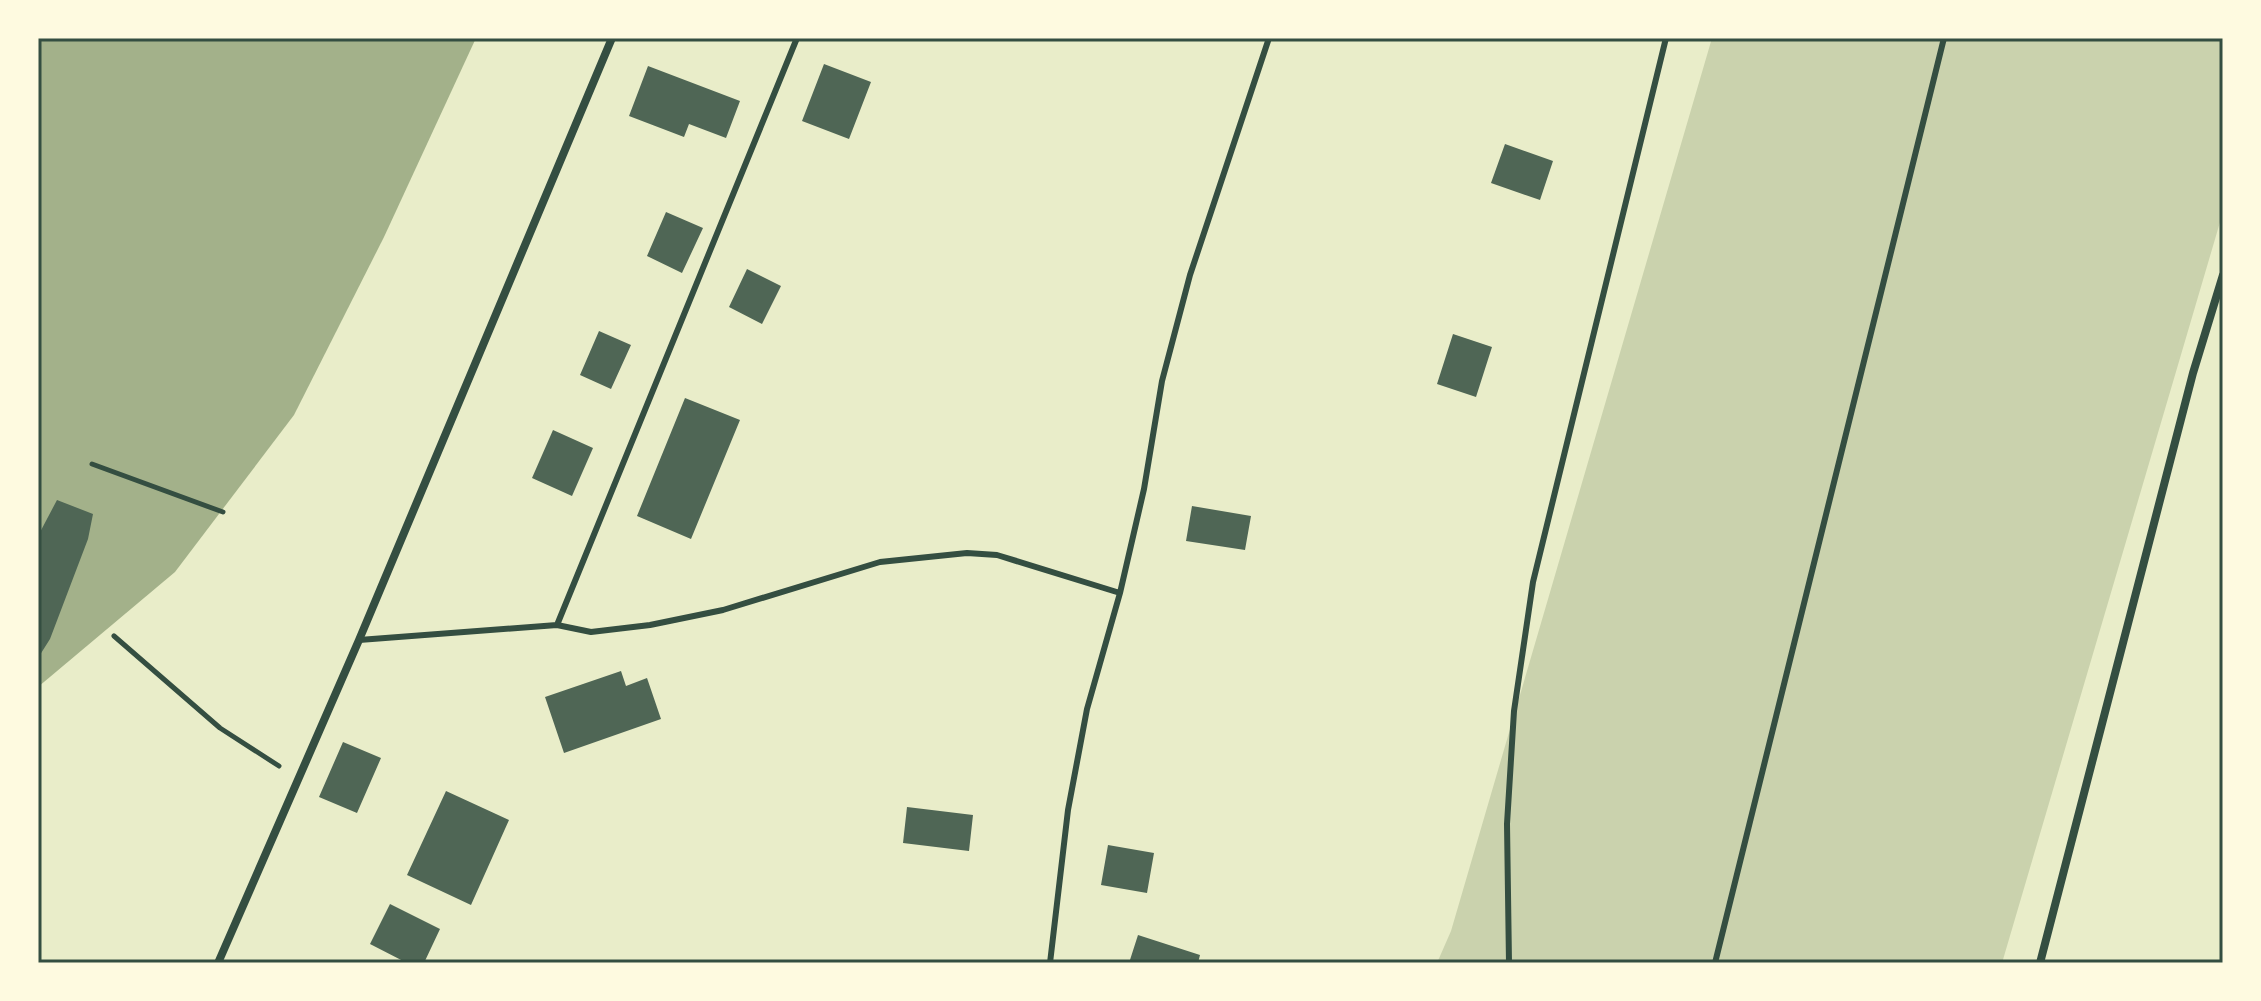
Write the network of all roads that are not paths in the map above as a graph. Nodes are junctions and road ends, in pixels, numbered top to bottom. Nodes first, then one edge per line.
1 (612, 38) edge
2 (797, 38) edge
3 (1269, 38) edge
4 (1666, 38) edge
5 (1944, 38) edge
6 (2223, 275) edge
7 (1120, 593) junction
8 (557, 625) junction
9 (359, 640) junction
10 (218, 963) edge
11 (1050, 963) edge
12 (1509, 963) edge
13 (1715, 963) edge
14 (2040, 963) edge

1 - 9 street
2 - 8 lane
3 - 7 lane
4 - 12 lane
5 - 13 lane
6 - 14 street
7 - 8 lane
7 - 11 lane
8 - 9 lane
9 - 10 street

